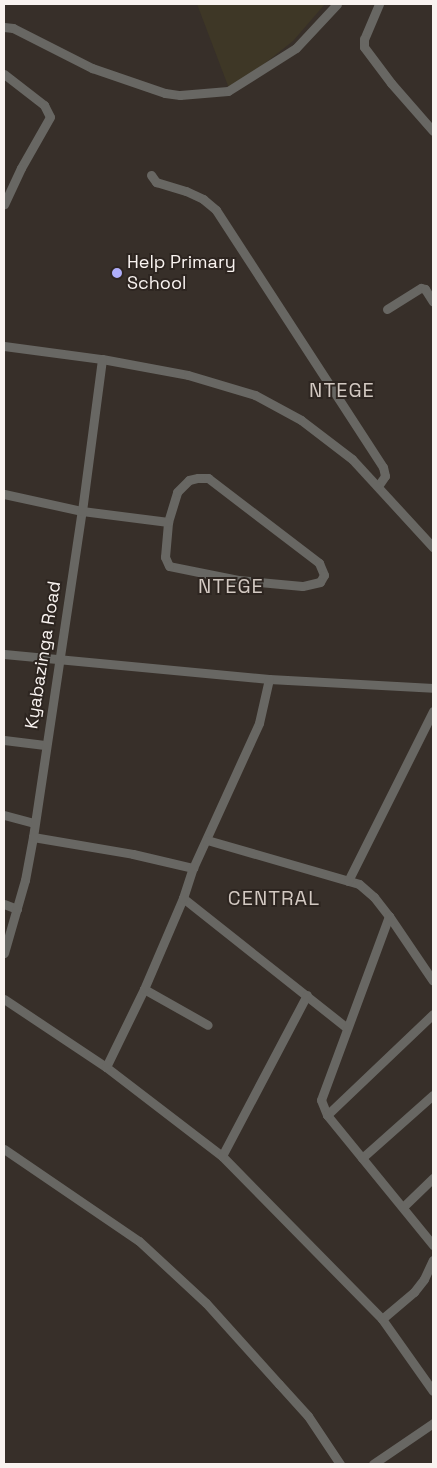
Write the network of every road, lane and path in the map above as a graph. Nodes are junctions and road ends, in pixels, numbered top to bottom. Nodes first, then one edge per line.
1 (337, 4) edge
2 (379, 4) edge
3 (4, 27) edge
4 (4, 74) edge
5 (433, 131) edge
6 (151, 175) dead end
7 (4, 204) edge
8 (433, 302) edge
9 (387, 309) dead end
10 (4, 346) edge
11 (102, 359) junction
12 (378, 486) junction
13 (4, 493) edge
14 (82, 511) junction
15 (168, 522) junction
16 (433, 547) edge
17 (4, 654) edge
18 (59, 658) junction
19 (269, 679) junction
20 (433, 688) edge
21 (433, 711) edge
22 (4, 740) edge
23 (45, 745) junction
24 (4, 815) edge
25 (34, 823) junction
26 (33, 837) junction
27 (207, 840) junction
28 (193, 868) junction
29 (348, 880) junction
30 (183, 898) junction
31 (4, 904) edge
32 (17, 909) junction
33 (389, 916) junction
34 (4, 954) edge
35 (433, 981) edge
36 (144, 990) junction
37 (307, 995) junction
38 (4, 1000) edge
39 (433, 1014) edge
40 (208, 1025) dead end
41 (346, 1027) junction
42 (106, 1067) junction
43 (433, 1095) edge
44 (327, 1115) junction
45 (4, 1149) edge
46 (222, 1156) junction
47 (362, 1158) junction
48 (433, 1178) edge
49 (403, 1207) junction
50 (433, 1245) edge
51 (433, 1260) edge
52 (382, 1319) junction
53 (433, 1390) edge
54 (433, 1423) edge
55 (340, 1464) edge
56 (373, 1464) edge

1 - 3 street
2 - 5 street
4 - 7 street
6 - 12 street
8 - 9 street
10 - 11 street
11 - 12 street
11 - 14 street, Kyabazinga Road
12 - 16 street
13 - 14 street
14 - 15 street
14 - 18 street, Kyabazinga Road
15 - 15 street
17 - 18 street
18 - 19 street
18 - 23 street, Kyabazinga Road
19 - 20 street
19 - 27 street
21 - 29 street
22 - 23 street
23 - 25 street, Kyabazinga Road
24 - 25 street
25 - 26 street, Kyabazinga Road
26 - 28 street
26 - 32 street, Kyabazinga Road
27 - 28 street
27 - 29 street
28 - 30 street
29 - 33 street
30 - 36 street
30 - 37 street
31 - 32 street
32 - 34 street, Kyabazinga Road
33 - 35 street
33 - 41 street
36 - 40 street
36 - 42 street
37 - 41 street
37 - 46 street
38 - 42 street
39 - 44 street
41 - 44 street
42 - 46 street
43 - 47 street
44 - 47 street
45 - 55 street
46 - 52 street
47 - 49 street
48 - 49 street
49 - 50 street
51 - 52 street
52 - 53 street
54 - 56 street

